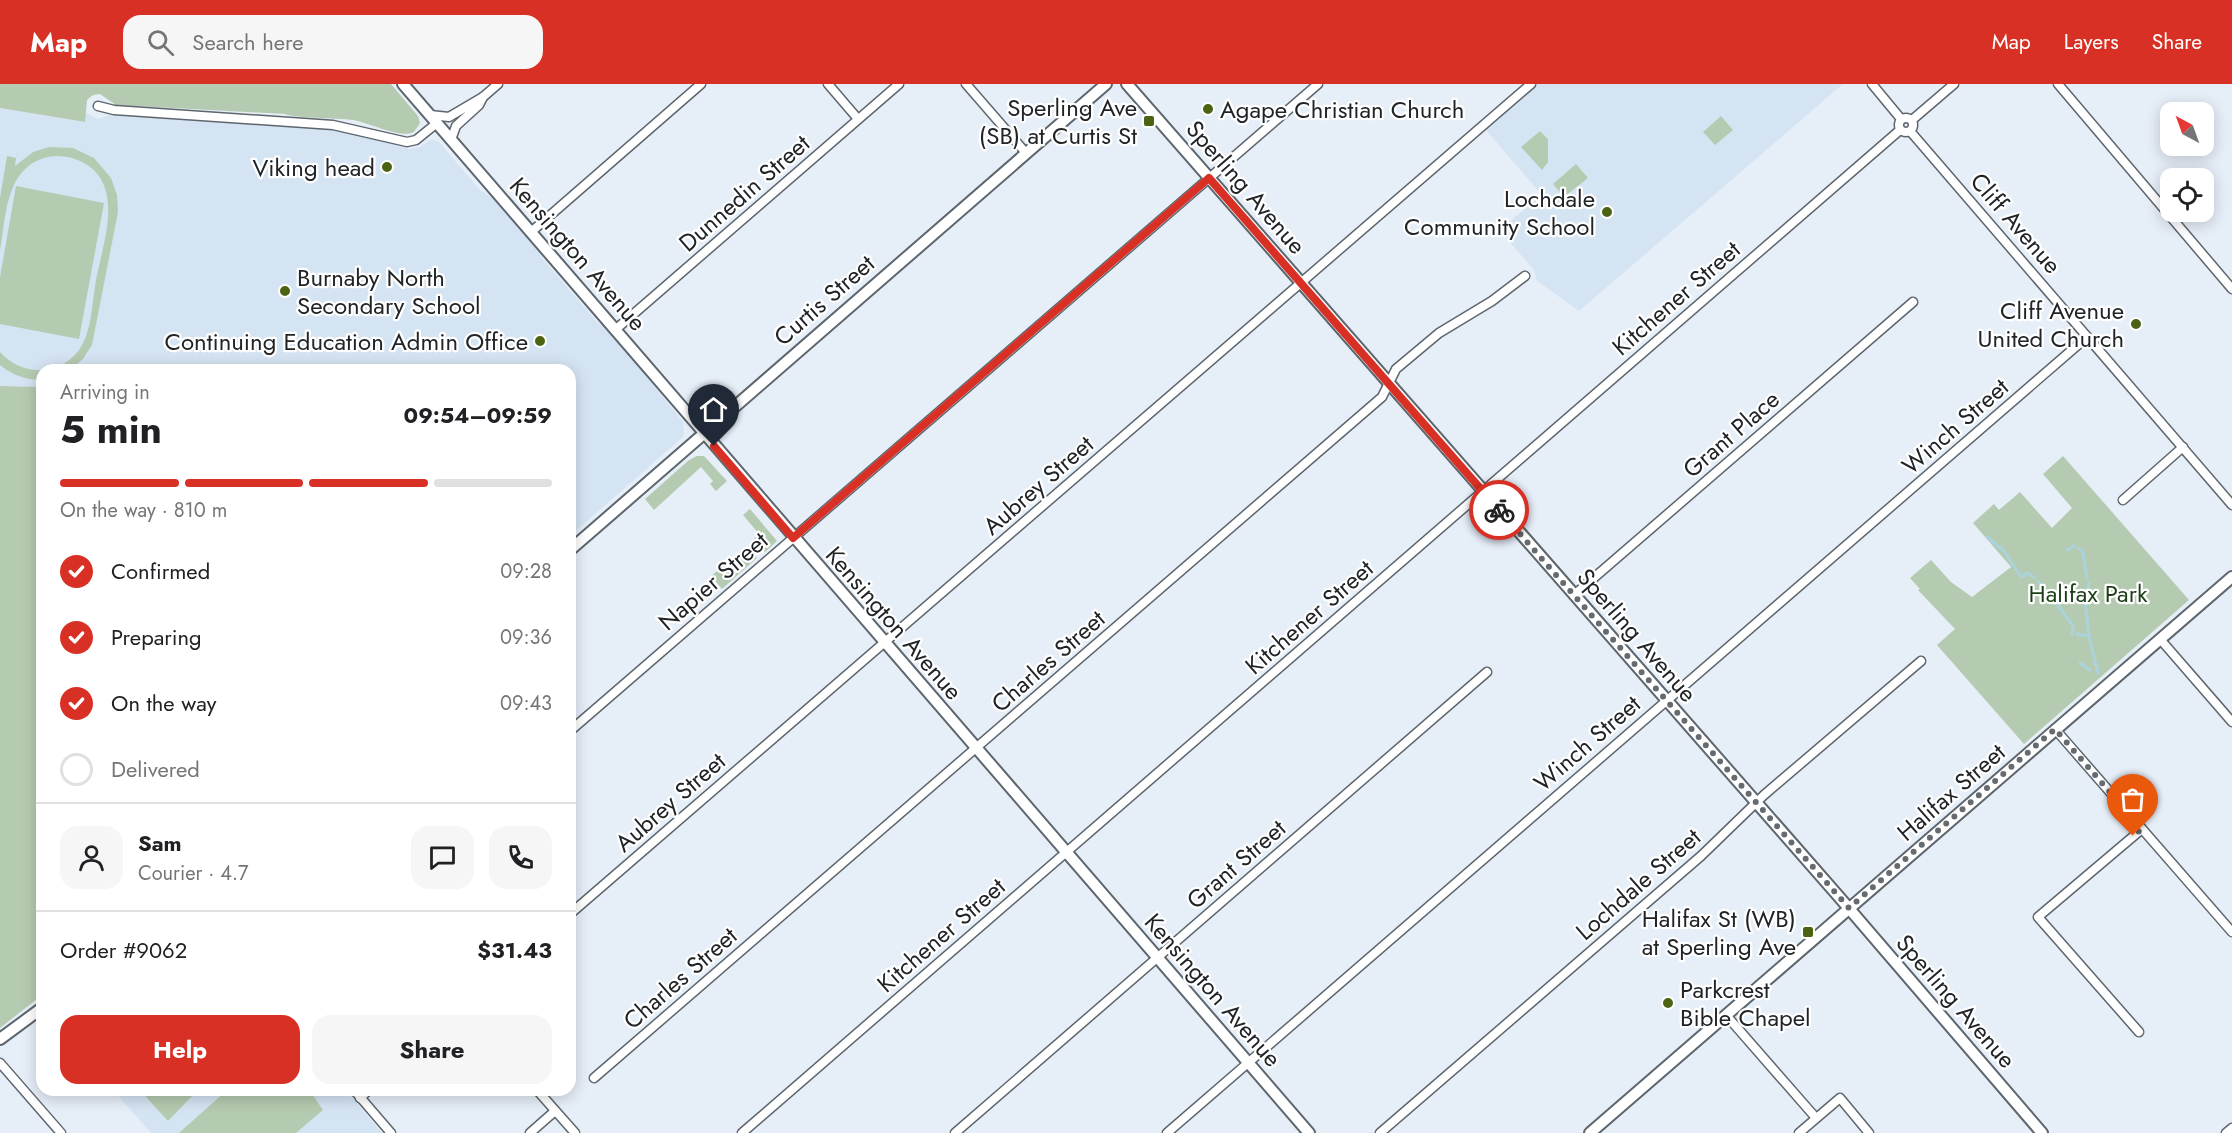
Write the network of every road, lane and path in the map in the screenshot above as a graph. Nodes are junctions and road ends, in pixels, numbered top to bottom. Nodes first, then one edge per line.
1 (403, 84) edge
2 (498, 84) edge
3 (701, 84) edge
4 (828, 84) edge
5 (899, 84) edge
6 (966, 84) edge
7 (1106, 84) edge
8 (1127, 84) edge
9 (1318, 84) edge
10 (1531, 84) edge
11 (1872, 84) edge
12 (1954, 84) edge
13 (2058, 84) edge
14 (483, 97) junction
15 (98, 106) dead end
16 (433, 119) junction
17 (858, 119) junction
18 (1900, 119) junction
19 (1912, 120) junction
20 (1900, 130) junction
21 (1910, 131) junction
22 (451, 140) junction
23 (1026, 153) junction
24 (1209, 178) junction
25 (531, 232) junction
26 (1525, 276) dead end
27 (1302, 283) junction
28 (2232, 289) edge
29 (1913, 302) dead end
30 (615, 330) junction
31 (2087, 337) junction
32 (1389, 383) junction
33 (703, 434) junction
34 (2182, 447) junction
35 (1483, 491) junction
36 (2123, 500) dead end
37 (2232, 505) edge
38 (793, 538) junction
39 (576, 545) edge
40 (2232, 578) edge
41 (1574, 595) junction
42 (2160, 639) junction
43 (885, 643) junction
44 (1920, 661) dead end
45 (1487, 672) dead end
46 (1666, 701) junction
47 (2232, 722) edge
48 (576, 726) edge
49 (2055, 729) junction
50 (975, 749) junction
51 (1756, 803) junction
52 (2142, 829) junction
53 (1067, 853) junction
54 (1849, 908) junction
55 (576, 910) edge
56 (2232, 932) edge
57 (1158, 957) junction
58 (36, 1012) edge
59 (1726, 1015) junction
60 (2139, 1032) dead end
61 (0, 1039) edge
62 (0, 1063) edge
63 (1249, 1063) junction
64 (594, 1078) dead end
65 (362, 1096) edge
66 (542, 1096) edge
67 (360, 1098) joint
68 (555, 1111) junction
69 (1816, 1118) junction
70 (2232, 1128) edge
71 (61, 1133) edge
72 (391, 1133) edge
73 (530, 1133) edge
74 (574, 1133) edge
75 (742, 1133) edge
76 (955, 1133) edge
77 (1167, 1133) edge
78 (1309, 1133) edge
79 (1380, 1133) edge
80 (1590, 1133) edge
81 (1799, 1133) edge
82 (1869, 1133) edge
83 (2042, 1133) edge
84 (2226, 1133) edge

1 - 16 street, Kensington Avenue
2 - 14 street
3 - 25 street
4 - 17 street
5 - 17 street, Dunnedin Street
6 - 23 street
7 - 23 street, Curtis Street
8 - 24 street, Sperling Avenue
9 - 24 street, Napier Street
10 - 27 street, Aubrey Street
11 - 18 street
12 - 19 street
13 - 28 street
14 - 16 street
14 - 22 street
15 - 16 street
16 - 22 street, Kensington Avenue
17 - 30 street, Dunnedin Street
18 - 19 street
18 - 20 street
19 - 21 street
20 - 21 street
20 - 35 street, Kitchener Street
21 - 31 street, Cliff Avenue
22 - 25 street, Kensington Avenue
23 - 33 street, Curtis Street
24 - 27 street, Sperling Avenue
24 - 38 street, Napier Street
25 - 30 street, Kensington Avenue
26 - 32 street, Charles Street
27 - 32 street, Sperling Avenue
27 - 43 street, Aubrey Street
29 - 41 street, Grant Place
30 - 33 street, Kensington Avenue
31 - 34 street, Cliff Avenue
31 - 46 street, Winch Street
32 - 35 street, Sperling Avenue
32 - 50 street, Charles Street
33 - 38 street, Kensington Avenue
33 - 39 street, Curtis Street
34 - 36 street
34 - 37 street, Cliff Avenue
35 - 41 street, Sperling Avenue
35 - 53 street, Kitchener Street
38 - 43 street, Kensington Avenue
38 - 48 street, Napier Street
40 - 42 street, Halifax Street
41 - 46 street, Sperling Avenue
42 - 47 street
42 - 49 street, Halifax Street
43 - 50 street, Kensington Avenue
43 - 55 street, Aubrey Street
44 - 51 street, Lochdale Street
45 - 57 street, Grant Street
46 - 51 street, Sperling Avenue
46 - 63 street, Winch Street
49 - 52 street
49 - 54 street, Halifax Street
50 - 53 street, Kensington Avenue
50 - 64 street, Charles Street
51 - 54 street, Sperling Avenue
51 - 79 street, Lochdale Street
52 - 56 street
52 - 60 street
53 - 57 street, Kensington Avenue
53 - 75 street, Kitchener Street
54 - 59 street, Halifax Street
54 - 83 street, Sperling Avenue
57 - 63 street, Kensington Avenue
57 - 76 street, Grant Street
58 - 61 street
59 - 69 street
59 - 80 street, Halifax Street
62 - 71 street
63 - 77 street, Winch Street
63 - 78 street, Kensington Avenue
65 - 67 street
66 - 68 street
67 - 72 street
68 - 73 street
68 - 74 street
69 - 81 street
69 - 82 street
70 - 84 street

